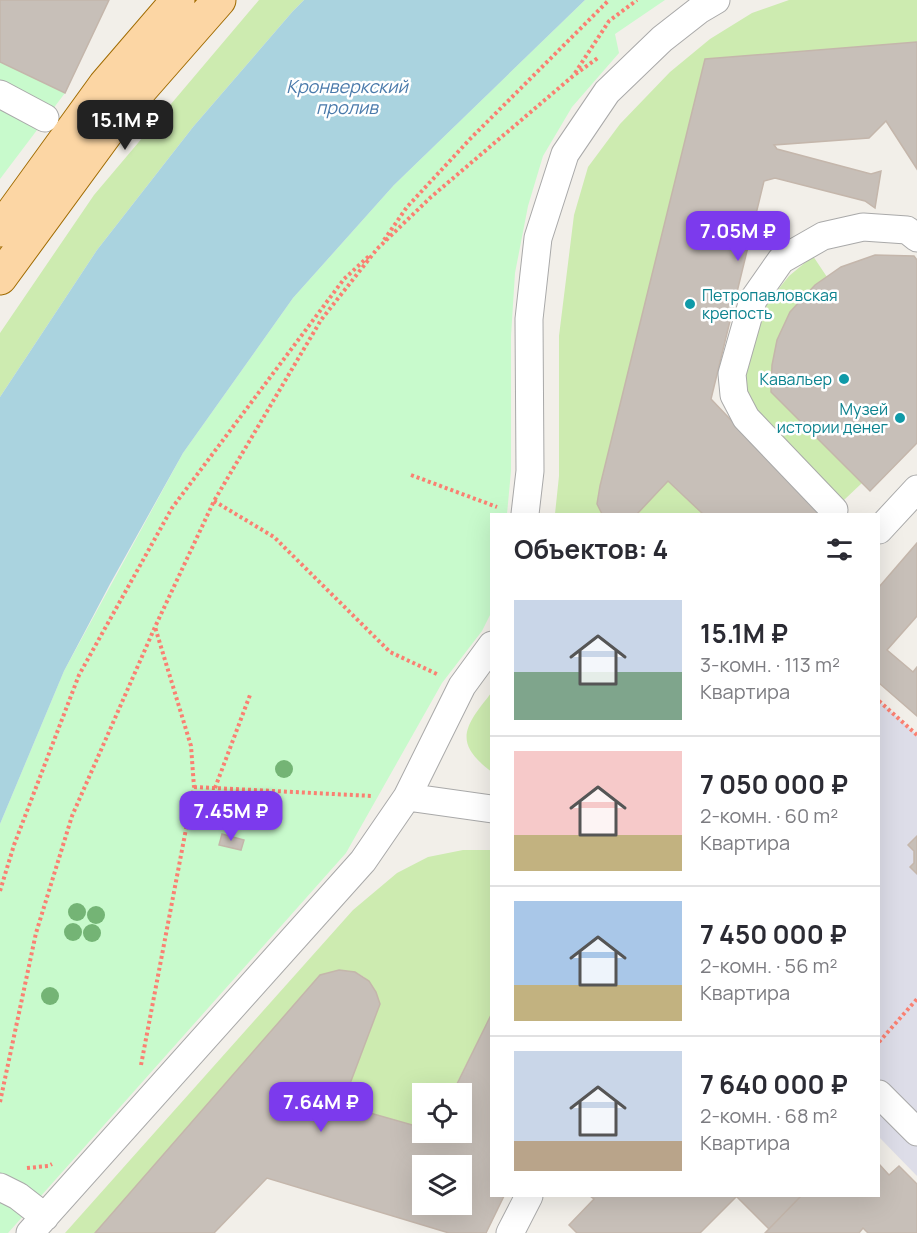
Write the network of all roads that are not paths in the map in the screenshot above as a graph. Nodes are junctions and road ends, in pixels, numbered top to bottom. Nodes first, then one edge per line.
1 (178, 0) edge
2 (219, 0) edge
3 (716, 0) edge
4 (0, 94) edge
5 (45, 118) dead end
6 (0, 230) edge
7 (917, 238) edge
8 (0, 278) edge
9 (917, 489) edge
10 (834, 510) dead end
11 (516, 513) edge
12 (908, 516) edge
13 (880, 530) edge
14 (490, 648) edge
15 (407, 797) junction
16 (490, 809) edge
17 (880, 1095) edge
18 (917, 1132) edge
19 (0, 1187) edge
20 (530, 1197) edge
21 (38, 1225) edge
22 (520, 1229) edge

1 - 6 main road
2 - 8 main road
3 - 11 lane
4 - 5 lane
7 - 10 lane
9 - 12 lane
12 - 13 lane
14 - 15 lane
15 - 16 lane
15 - 21 lane
17 - 18 lane
19 - 21 lane
20 - 22 lane

